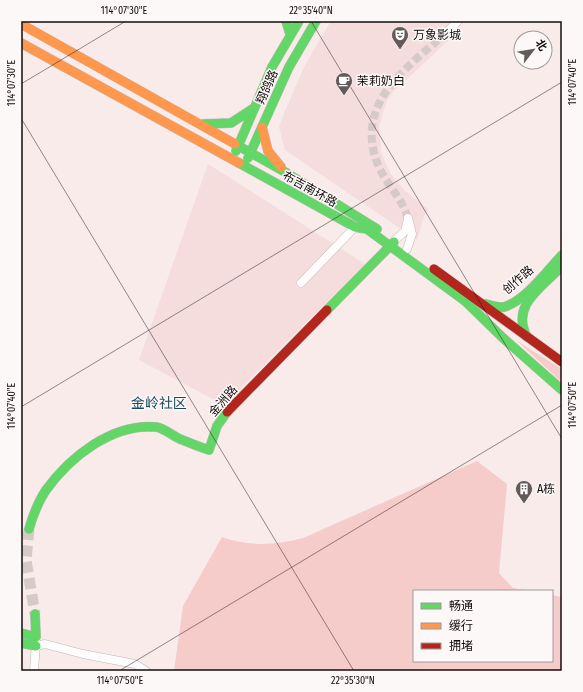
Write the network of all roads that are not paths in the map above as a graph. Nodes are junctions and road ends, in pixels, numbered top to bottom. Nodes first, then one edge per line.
1 (286, 21) edge
2 (299, 21) edge
3 (316, 21) edge
4 (458, 21) edge
5 (21, 24) edge
6 (447, 32) tunnel mouth
7 (290, 34) junction
8 (21, 43) edge
9 (256, 106) junction
10 (199, 124) junction
11 (262, 126) junction
12 (239, 146) junction
13 (250, 152) junction
14 (233, 159) junction
15 (245, 166) junction
16 (285, 172) junction
17 (354, 227) junction
18 (392, 243) junction
19 (407, 250) junction
20 (562, 255) edge
21 (562, 266) edge
22 (301, 283) dead end
23 (482, 303) junction
24 (527, 337) junction
25 (562, 362) edge
26 (562, 390) edge
27 (29, 529) tunnel mouth
28 (35, 614) tunnel mouth
29 (21, 633) edge
30 (36, 637) junction
31 (21, 643) edge
32 (41, 645) junction
33 (34, 671) edge
34 (146, 671) edge

1 - 7 street
2 - 7 street, 翔鸽路
3 - 11 street, 翔鸽路
4 - 6 street
5 - 10 street, 布吉南环路
7 - 9 street, 翔鸽路
8 - 14 street, 布吉南环路
9 - 10 street
9 - 12 street, 翔鸽路
10 - 12 street, 布吉南环路
11 - 13 street, 翔鸽路
11 - 16 street
12 - 13 street, 布吉南环路
12 - 14 street, 翔鸽路
13 - 15 street, 翔鸽路
13 - 16 street, 布吉南环路
14 - 15 street, 布吉南环路
15 - 17 street, 布吉南环路
16 - 18 street, 布吉南环路
17 - 18 street, 布吉南环路
17 - 22 street
18 - 19 street, 布吉南环路
18 - 19 street
18 - 26 street, 布吉南环路
18 - 27 street, 金洲路
19 - 23 street, 布吉南环路
20 - 23 street, 创作路
21 - 24 street, 创作路
23 - 24 street, 布吉南环路
24 - 25 street, 布吉南环路
28 - 30 street
29 - 30 street
30 - 32 street
31 - 32 street
32 - 33 street
32 - 34 street

